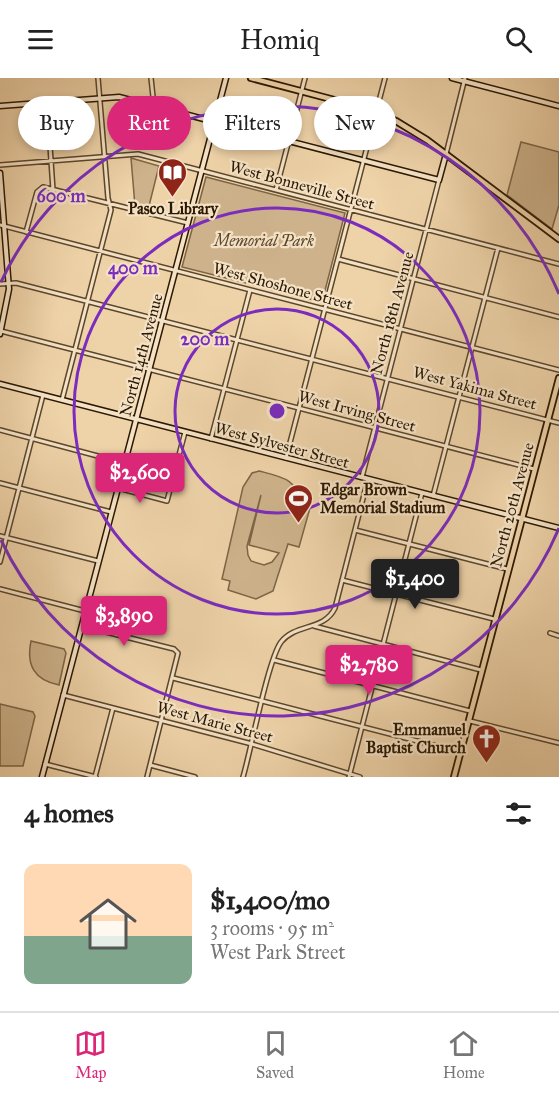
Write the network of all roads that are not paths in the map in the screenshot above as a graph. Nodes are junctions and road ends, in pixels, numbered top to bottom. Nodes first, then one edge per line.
1 (98, 78) edge
2 (151, 78) edge
3 (226, 78) edge
4 (251, 78) edge
5 (305, 78) edge
6 (385, 78) edge
7 (452, 78) edge
8 (465, 80) edge
9 (302, 91) junction
10 (153, 96) edge
11 (221, 96) edge
12 (301, 96) edge
13 (320, 96) edge
14 (380, 96) edge
15 (95, 98) edge
16 (99, 98) junction
17 (107, 98) edge
18 (18, 104) edge
19 (0, 106) edge
20 (559, 106) edge
21 (396, 122) edge
22 (302, 144) edge
23 (50, 150) edge
24 (207, 150) edge
25 (287, 150) edge
26 (366, 150) edge
27 (446, 154) junction
28 (104, 156) junction
29 (364, 160) junction
30 (51, 161) junction
31 (0, 165) edge
32 (202, 171) junction
33 (0, 173) edge
34 (439, 180) junction
35 (53, 190) junction
36 (276, 190) junction
37 (110, 204) junction
38 (351, 210) junction
39 (188, 223) junction
40 (2, 226) edge
41 (426, 230) junction
42 (26, 232) junction
43 (559, 239) edge
44 (498, 248) junction
45 (100, 252) junction
46 (338, 259) junction
47 (559, 264) edge
48 (176, 271) junction
49 (413, 279) junction
50 (9, 283) junction
51 (0, 284) edge
52 (250, 290) junction
53 (485, 298) junction
54 (88, 301) junction
55 (325, 309) junction
56 (559, 317) edge
57 (163, 320) junction
58 (400, 329) junction
59 (0, 333) edge
60 (237, 339) junction
61 (472, 347) junction
62 (75, 350) junction
63 (312, 358) junction
64 (149, 369) junction
65 (559, 370) edge
66 (387, 378) junction
67 (559, 378) edge
68 (0, 384) edge
69 (224, 388) junction
70 (43, 395) junction
71 (459, 397) junction
72 (62, 400) junction
73 (299, 408) junction
74 (135, 419) junction
75 (548, 420) junction
76 (559, 423) edge
77 (374, 428) junction
78 (0, 430) edge
79 (185, 432) junction
80 (32, 438) junction
81 (211, 439) junction
82 (446, 446) junction
83 (286, 458) junction
84 (124, 463) junction
85 (534, 469) junction
86 (361, 477) junction
87 (368, 479) junction
88 (0, 483) edge
89 (19, 488) junction
90 (117, 488) junction
91 (422, 493) junction
92 (433, 496) junction
93 (111, 512) junction
94 (520, 519) junction
95 (559, 528) edge
96 (355, 530) junction
97 (0, 536) edge
98 (6, 538) junction
99 (409, 544) junction
100 (98, 561) junction
101 (0, 562) edge
102 (507, 569) junction
103 (342, 580) junction
104 (0, 589) edge
105 (396, 594) junction
106 (85, 611) junction
107 (494, 619) junction
108 (82, 626) junction
109 (313, 626) junction
110 (550, 633) dead end
111 (559, 636) edge
112 (383, 644) junction
113 (274, 660) junction
114 (481, 670) junction
115 (173, 678) junction
116 (372, 686) junction
117 (63, 695) junction
118 (263, 701) junction
119 (113, 708) junction
120 (470, 711) junction
121 (162, 720) junction
122 (468, 721) junction
123 (362, 727) junction
124 (559, 743) edge
125 (252, 744) junction
126 (460, 752) junction
127 (45, 764) junction
128 (150, 765) junction
129 (349, 776) edge
130 (42, 777) edge
131 (95, 777) edge
132 (147, 777) edge
133 (195, 777) edge
134 (243, 777) edge
135 (360, 777) edge
136 (454, 777) edge

1 - 16 street
2 - 10 street
3 - 11 street, North 14th Avenue
4 - 9 main road
5 - 9 street
6 - 14 street
7 - 8 street
8 - 20 street
8 - 27 street
9 - 12 street
9 - 13 main road
15 - 16 street
16 - 17 street
16 - 28 street
18 - 19 street
21 - 27 main road
22 - 29 street
23 - 30 street
24 - 32 street, North 14th Avenue
25 - 36 street
26 - 29 street
27 - 34 street, North 18th Avenue
27 - 43 main road
28 - 30 street, West Bonneville Street
28 - 32 street, West Bonneville Street
28 - 37 street
29 - 34 street
29 - 38 street
30 - 31 street, West Bonneville Street
30 - 35 street
32 - 36 street, West Bonneville Street
32 - 39 street, North 14th Avenue
33 - 40 street
34 - 41 street, North 18th Avenue
35 - 37 street
35 - 42 street
36 - 38 street, West Bonneville Street
37 - 39 street
37 - 45 street
38 - 41 street, West Bonneville Street
38 - 46 street
39 - 48 street, North 14th Avenue
40 - 42 street, West Shoshone Street
40 - 50 street
41 - 44 street, West Bonneville Street
41 - 49 street, North 18th Avenue
42 - 45 street, West Shoshone Street
44 - 47 street, West Bonneville Street
44 - 53 street
45 - 48 street, West Shoshone Street
45 - 54 street
46 - 49 street
46 - 55 street
48 - 52 street, West Shoshone Street
48 - 57 street, North 14th Avenue
49 - 53 street
49 - 58 street, North 18th Avenue
50 - 51 street, West Yakima Street
50 - 54 street, West Yakima Street
50 - 59 street
52 - 55 street, West Shoshone Street
52 - 60 street
53 - 56 street
53 - 61 street
54 - 57 street, West Yakima Street
54 - 62 street
55 - 58 street, West Shoshone Street
55 - 63 street
57 - 60 street, West Yakima Street
57 - 64 street, North 14th Avenue
58 - 61 street, West Shoshone Street
58 - 66 street, North 18th Avenue
59 - 62 street, West Irving Street
60 - 63 street, West Yakima Street
60 - 69 street
61 - 65 street, West Shoshone Street
61 - 71 street
62 - 64 street, West Irving Street
62 - 72 street
63 - 66 street, West Yakima Street
63 - 73 street
64 - 69 street, West Irving Street
64 - 74 street, North 14th Avenue
66 - 71 street, West Yakima Street
66 - 77 street, North 18th Avenue
67 - 75 main road, North 20th Avenue
68 - 70 street, West Sylvester Street
69 - 73 street, West Irving Street
69 - 81 street
70 - 72 street, West Sylvester Street
70 - 80 street
71 - 75 street, West Yakima Street
71 - 82 street
72 - 74 street, West Sylvester Street
73 - 77 street, West Irving Street
73 - 83 street
74 - 79 street, West Sylvester Street
74 - 84 street, North 14th Avenue
75 - 76 street, West Yakima Street
75 - 85 main road, North 20th Avenue
77 - 82 street, West Irving Street
77 - 86 street, North 18th Avenue
78 - 80 street
79 - 81 street, West Sylvester Street
79 - 90 street
80 - 84 street
80 - 89 street
81 - 83 street, West Sylvester Street
82 - 85 street, West Irving Street
82 - 92 street
83 - 86 street, West Sylvester Street
84 - 90 street, North 14th Avenue
85 - 94 main road, North 20th Avenue
86 - 87 street, West Sylvester Street
87 - 91 street, West Sylvester Street
87 - 96 street
88 - 89 street
89 - 93 street
89 - 98 street
90 - 93 street, North 14th Avenue
91 - 92 street, West Sylvester Street
91 - 99 street
92 - 94 street, West Sylvester Street
93 - 100 street, North 14th Avenue
94 - 95 street, West Sylvester Street
94 - 102 main road, North 20th Avenue
96 - 99 street
96 - 103 street
97 - 98 street
98 - 100 street
98 - 101 street
99 - 102 street
99 - 105 street
100 - 106 street, North 14th Avenue
102 - 107 main road, North 20th Avenue
103 - 105 street
103 - 109 street
104 - 106 street
105 - 107 street
105 - 112 street
106 - 108 street, North 14th Avenue
107 - 114 main road, North 20th Avenue
108 - 115 street
108 - 117 street, North 14th Avenue
109 - 112 street
109 - 113 street
110 - 111 street
112 - 114 street
112 - 116 street
113 - 116 street
113 - 118 street
114 - 120 main road, North 20th Avenue
115 - 118 street
115 - 121 street
116 - 120 street
116 - 123 street
117 - 119 street, West Marie Street
117 - 127 street, North 14th Avenue
118 - 123 street
118 - 125 street
119 - 121 street, West Marie Street
119 - 131 street
120 - 122 main road, North 20th Avenue
121 - 125 street, West Marie Street
121 - 128 street
122 - 124 street
122 - 126 main road, North 20th Avenue
123 - 126 street
123 - 129 street
125 - 129 street, West Marie Street
125 - 134 street
126 - 136 main road, North 20th Avenue
127 - 130 street, North 14th Avenue
127 - 131 street
128 - 132 street
128 - 133 street
129 - 135 street, West Marie Street

